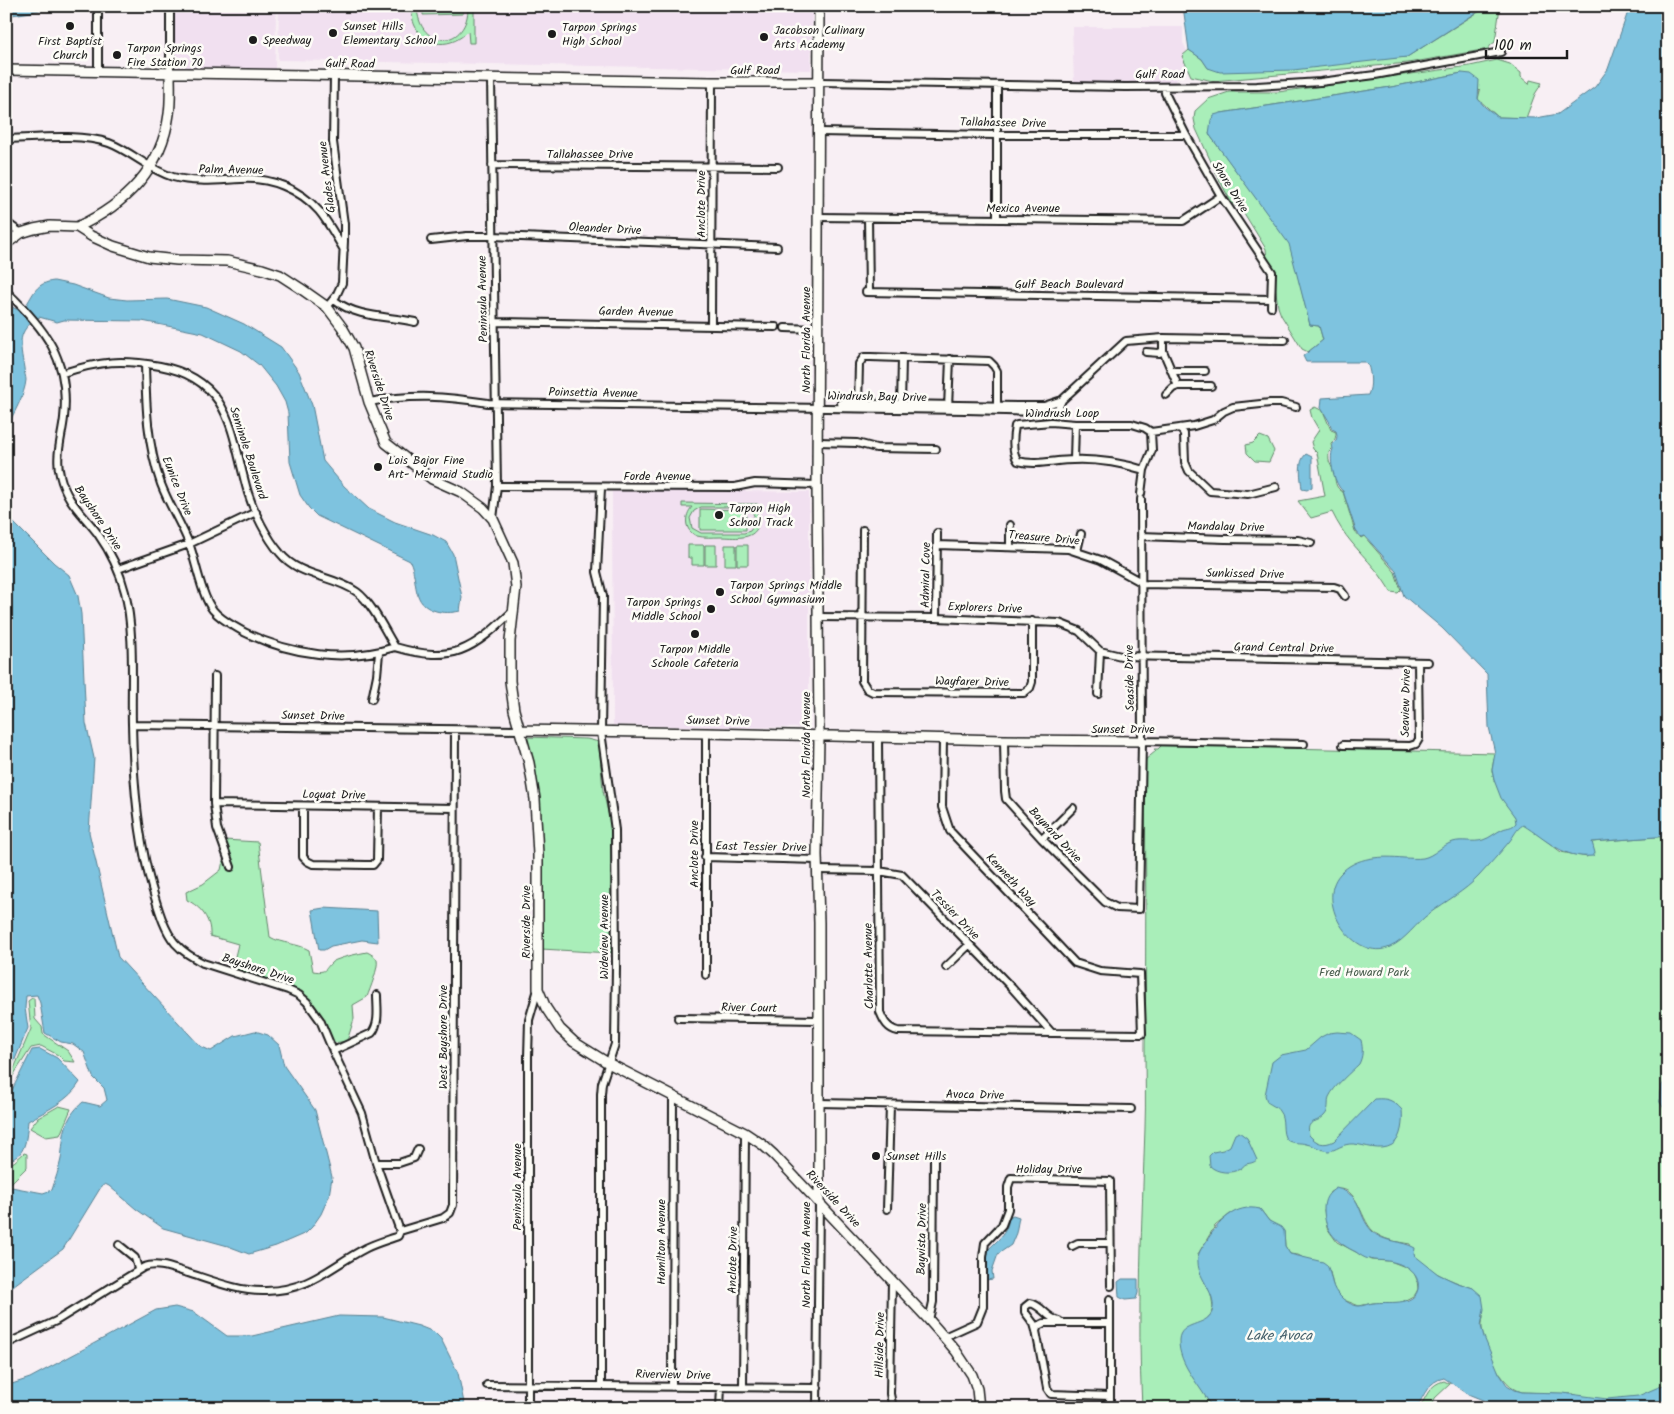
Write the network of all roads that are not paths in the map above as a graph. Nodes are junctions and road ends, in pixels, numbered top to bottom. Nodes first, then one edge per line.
1 (98, 6) edge
2 (170, 6) edge
3 (819, 6) edge
4 (1501, 52) dead end
5 (6, 70) edge
6 (98, 71) junction
7 (170, 72) junction
8 (334, 76) junction
9 (491, 78) junction
10 (712, 82) junction
11 (819, 82) junction
12 (997, 85) junction
13 (1165, 87) junction
14 (819, 132) junction
15 (996, 135) junction
16 (1186, 136) junction
17 (6, 138) edge
18 (492, 165) junction
19 (712, 165) junction
20 (150, 166) junction
21 (778, 167) dead end
22 (1220, 196) junction
23 (818, 217) junction
24 (868, 218) junction
25 (997, 219) junction
26 (6, 222) edge
27 (78, 228) junction
28 (21, 233) junction
29 (493, 236) junction
30 (431, 240) dead end
31 (6, 244) edge
32 (712, 245) junction
33 (778, 247) dead end
34 (344, 250) junction
35 (6, 291) edge
36 (1271, 299) junction
37 (334, 300) junction
38 (326, 307) junction
39 (1271, 307) dead end
40 (415, 322) dead end
41 (495, 322) junction
42 (711, 325) junction
43 (776, 327) dead end
44 (785, 328) dead end
45 (818, 329) junction
46 (1163, 338) junction
47 (1285, 340) dead end
48 (1163, 351) junction
49 (1146, 352) dead end
50 (902, 358) junction
51 (950, 359) junction
52 (145, 364) junction
53 (1172, 371) junction
54 (1205, 371) dead end
55 (63, 373) junction
56 (1178, 386) junction
57 (1211, 386) dead end
58 (1166, 395) dead end
59 (1062, 400) junction
60 (369, 402) junction
61 (496, 403) junction
62 (858, 406) junction
63 (901, 407) junction
64 (1296, 407) dead end
65 (818, 408) junction
66 (948, 408) junction
67 (997, 408) junction
68 (1017, 409) junction
69 (1044, 410) junction
70 (1075, 424) junction
71 (1017, 425) junction
72 (1180, 428) junction
73 (1151, 432) junction
74 (817, 442) junction
75 (936, 449) dead end
76 (1074, 460) junction
77 (1144, 470) junction
78 (817, 485) junction
79 (497, 486) junction
80 (1276, 487) dead end
81 (601, 488) junction
82 (256, 512) junction
83 (493, 519) junction
84 (1010, 525) dead end
85 (863, 530) dead end
86 (938, 533) dead end
87 (1081, 534) dead end
88 (1141, 536) junction
89 (1311, 542) dead end
90 (189, 544) junction
91 (937, 545) junction
92 (1010, 546) junction
93 (1077, 551) junction
94 (118, 569) junction
95 (1141, 583) junction
96 (1345, 596) dead end
97 (514, 611) junction
98 (818, 617) junction
99 (863, 617) junction
100 (936, 618) junction
101 (1032, 621) junction
102 (395, 648) junction
103 (1100, 651) junction
104 (379, 653) junction
105 (1140, 657) junction
106 (1418, 662) junction
107 (1428, 662) dead end
108 (215, 676) dead end
109 (1098, 694) dead end
110 (372, 699) dead end
111 (132, 725) junction
112 (214, 727) junction
113 (455, 730) junction
114 (520, 730) junction
115 (601, 732) junction
116 (706, 733) junction
117 (818, 736) junction
118 (1142, 737) junction
119 (878, 738) junction
120 (943, 739) junction
121 (1004, 740) junction
122 (1304, 744) dead end
123 (1343, 745) dead end
124 (214, 804) junction
125 (303, 806) junction
126 (378, 807) junction
127 (454, 808) junction
128 (1073, 808) dead end
129 (1042, 839) junction
130 (705, 857) junction
131 (817, 860) junction
132 (231, 867) dead end
133 (817, 870) junction
134 (879, 871) junction
135 (1139, 909) joint
136 (969, 945) junction
137 (946, 967) dead end
138 (706, 975) dead end
139 (538, 990) junction
140 (378, 995) dead end
141 (678, 1018) dead end
142 (818, 1020) junction
143 (1051, 1032) junction
144 (1142, 1034) joint
145 (333, 1051) junction
146 (608, 1063) junction
147 (673, 1097) junction
148 (818, 1103) junction
149 (890, 1105) junction
150 (1131, 1109) dead end
151 (745, 1133) junction
152 (418, 1149) dead end
153 (934, 1158) dead end
154 (376, 1163) junction
155 (819, 1173) junction
156 (803, 1185) junction
157 (819, 1201) junction
158 (887, 1209) dead end
159 (400, 1230) junction
160 (1110, 1243) junction
161 (119, 1244) dead end
162 (1072, 1246) dead end
163 (138, 1270) junction
164 (892, 1281) junction
165 (1110, 1286) dead end
166 (1110, 1299) dead end
167 (929, 1320) junction
168 (1066, 1322) junction
169 (1110, 1323) junction
170 (1036, 1331) junction
171 (944, 1337) junction
172 (6, 1344) edge
173 (487, 1385) dead end
174 (529, 1385) junction
175 (601, 1386) junction
176 (672, 1387) junction
177 (721, 1387) junction
178 (743, 1387) junction
179 (818, 1388) junction
180 (1110, 1396) junction
181 (528, 1408) edge
182 (720, 1408) edge
183 (818, 1408) edge
184 (893, 1408) edge
185 (979, 1408) edge
186 (1110, 1408) edge

1 - 6 street
2 - 7 street
3 - 11 street, North Florida Avenue
4 - 13 street, Gulf Road
5 - 6 street, Gulf Road
6 - 7 street, Gulf Road
7 - 8 street, Gulf Road
7 - 20 street
8 - 9 street, Gulf Road
8 - 34 street, Glades Avenue
9 - 10 street, Gulf Road
9 - 18 street, Peninsula Avenue
10 - 11 street, Gulf Road
10 - 19 street, Anclote Drive
11 - 12 street, Gulf Road
11 - 14 street, North Florida Avenue
12 - 13 street, Gulf Road
12 - 15 street
13 - 16 street, Shore Drive
14 - 15 street, Tallahassee Drive
14 - 23 street, North Florida Avenue
15 - 16 street, Tallahassee Drive
15 - 25 street
16 - 22 street, Shore Drive
17 - 20 street, Palm Avenue
18 - 19 street, Tallahassee Drive
18 - 29 street, Peninsula Avenue
19 - 21 street, Tallahassee Drive
19 - 32 street, Anclote Drive
20 - 27 street
20 - 34 street, Palm Avenue
22 - 25 street, Mexico Avenue
22 - 36 street, Shore Drive
23 - 24 street, Mexico Avenue
23 - 45 street, North Florida Avenue
24 - 25 street, Mexico Avenue
24 - 36 street, Gulf Beach Boulevard
26 - 28 street
27 - 28 street, Riverside Drive
27 - 38 street, Riverside Drive
28 - 31 street, Riverside Drive
29 - 30 street, Oleander Drive
29 - 32 street, Oleander Drive
29 - 41 street, Peninsula Avenue
32 - 33 street, Oleander Drive
32 - 42 street, Anclote Drive
34 - 37 street, Glades Avenue
35 - 55 street, Bayshore Drive
36 - 39 street, Shore Drive
37 - 38 street
37 - 40 street
38 - 60 street, Riverside Drive
41 - 42 street, Garden Avenue
41 - 61 street, Peninsula Avenue
42 - 43 street, Garden Avenue
44 - 45 street
45 - 65 street, North Florida Avenue
46 - 47 street, Windrush Bay Drive
46 - 48 street
46 - 59 street, Windrush Bay Drive
48 - 49 street
48 - 53 street
50 - 51 street
50 - 62 street
50 - 63 street
51 - 66 street
51 - 67 street
52 - 55 street, Seminole Boulevard
52 - 82 street, Seminole Boulevard
52 - 90 street, Eunice Drive
53 - 54 street
53 - 56 street
55 - 94 street, Bayshore Drive
56 - 57 street
56 - 58 street
59 - 69 street, Windrush Bay Drive
59 - 69 street, Windrush Bay Drive
60 - 61 street, Poinsettia Avenue
60 - 83 street, Riverside Drive
61 - 65 street, Poinsettia Avenue
61 - 79 street, Peninsula Avenue
62 - 63 street, Windrush Bay Drive
62 - 65 street, Windrush Bay Drive
63 - 66 street, Windrush Bay Drive
64 - 72 street, Windrush Loop
65 - 74 street, North Florida Avenue
66 - 67 street, Windrush Bay Drive
67 - 68 street, Windrush Bay Drive
68 - 69 street, Windrush Bay Drive
68 - 71 street
70 - 71 street, Windrush Loop
70 - 73 street, Windrush Loop
70 - 76 street
71 - 76 street, Windrush Loop
72 - 73 street, Windrush Loop
72 - 80 street
73 - 77 street
74 - 75 street
74 - 78 street, North Florida Avenue
76 - 77 street, Windrush Loop
77 - 88 street, Seaside Drive
78 - 81 street, Forde Avenue
78 - 98 street, North Florida Avenue
79 - 81 street, Forde Avenue
79 - 83 street, Peninsula Avenue
81 - 115 street, Wideview Avenue
82 - 90 street
82 - 102 street, Seminole Boulevard
83 - 97 street, Riverside Drive
84 - 92 street
85 - 99 street
86 - 91 street, Admiral Cove
87 - 93 street
88 - 89 street, Mandalay Drive
88 - 95 street, Seaside Drive
90 - 94 street
90 - 104 street, Eunice Drive
91 - 92 street, Treasure Drive
91 - 100 street, Admiral Cove
92 - 93 street, Treasure Drive
93 - 95 street, Treasure Drive
94 - 111 street, Bayshore Drive
95 - 96 street, Sunkissed Drive
95 - 105 street, Seaside Drive
97 - 102 street
97 - 114 street, Riverside Drive
98 - 99 street, Explorers Drive
98 - 117 street, North Florida Avenue
99 - 100 street, Explorers Drive
99 - 101 street, Wayfarer Drive
100 - 101 street, Explorers Drive
101 - 103 street, Explorers Drive
102 - 104 street
103 - 105 street
103 - 109 street
104 - 110 street
105 - 106 street, Grand Central Drive
105 - 118 street, Seaside Drive
106 - 107 street, Grand Central Drive
106 - 123 street, Seaview Drive
108 - 112 street
111 - 112 street, Sunset Drive
111 - 145 street, Bayshore Drive
112 - 113 street, Sunset Drive
112 - 124 street
113 - 114 street, Sunset Drive
113 - 127 street, West Bayshore Drive
114 - 115 street, Sunset Drive
114 - 139 street, Riverside Drive
115 - 116 street, Sunset Drive
115 - 146 street, Wideview Avenue
116 - 117 street, Sunset Drive
116 - 130 street, Anclote Drive
117 - 119 street, Sunset Drive
117 - 131 street, North Florida Avenue
118 - 121 street, Sunset Drive
118 - 122 street, Sunset Drive
118 - 135 street, Seaside Drive
119 - 120 street, Sunset Drive
119 - 134 street, Charlotte Avenue
120 - 121 street, Sunset Drive
120 - 144 street, Kenneth Way
121 - 129 street, Baynard Drive
124 - 125 street, Loquat Drive
124 - 132 street
125 - 126 street, Loquat Drive
125 - 126 street
126 - 127 street, Loquat Drive
127 - 159 street, West Bayshore Drive
128 - 129 street
129 - 135 street, Baynard Drive
130 - 131 street, East Tessier Drive
130 - 138 street, Anclote Drive
131 - 133 street, North Florida Avenue
133 - 134 street, Tessier Drive
133 - 142 street, North Florida Avenue
134 - 136 street, Tessier Drive
134 - 143 street, Charlotte Avenue
136 - 137 street
136 - 143 street, Tessier Drive
139 - 146 street, Riverside Drive
139 - 174 street, Peninsula Avenue
140 - 145 street
141 - 142 street, River Court
142 - 148 street, North Florida Avenue
143 - 144 street, Charlotte Avenue
145 - 154 street, Bayshore Drive
146 - 147 street, Riverside Drive
146 - 175 street, Wideview Avenue
147 - 151 street, Riverside Drive
147 - 176 street, Hamilton Avenue
148 - 149 street, Avoca Drive
148 - 155 street, North Florida Avenue
149 - 150 street, Avoca Drive
149 - 158 street
151 - 156 street, Riverside Drive
151 - 178 street, Anclote Drive
152 - 154 street
153 - 167 street, Bayvista Drive
154 - 159 street, Bayshore Drive
155 - 156 street
155 - 157 street, North Florida Avenue
156 - 157 street, Riverside Drive
157 - 164 street, Riverside Drive
157 - 179 street, North Florida Avenue
159 - 163 street
160 - 162 street
160 - 165 street, Holiday Drive
160 - 171 street, Holiday Drive
161 - 163 street
163 - 172 street
164 - 167 street, Riverside Drive
164 - 184 street, Hillside Drive
166 - 169 street
167 - 171 street, Riverside Drive
168 - 169 street
168 - 170 street
168 - 170 street
169 - 180 street
170 - 180 street
171 - 185 street, Riverside Drive
173 - 174 street, Riverview Drive
174 - 175 street, Riverview Drive
174 - 181 street, Peninsula Avenue
175 - 176 street, Riverview Drive
176 - 177 street, Riverview Drive
177 - 178 street, Riverview Drive
177 - 182 street
178 - 179 street, Riverview Drive
179 - 183 street, North Florida Avenue
180 - 186 street

